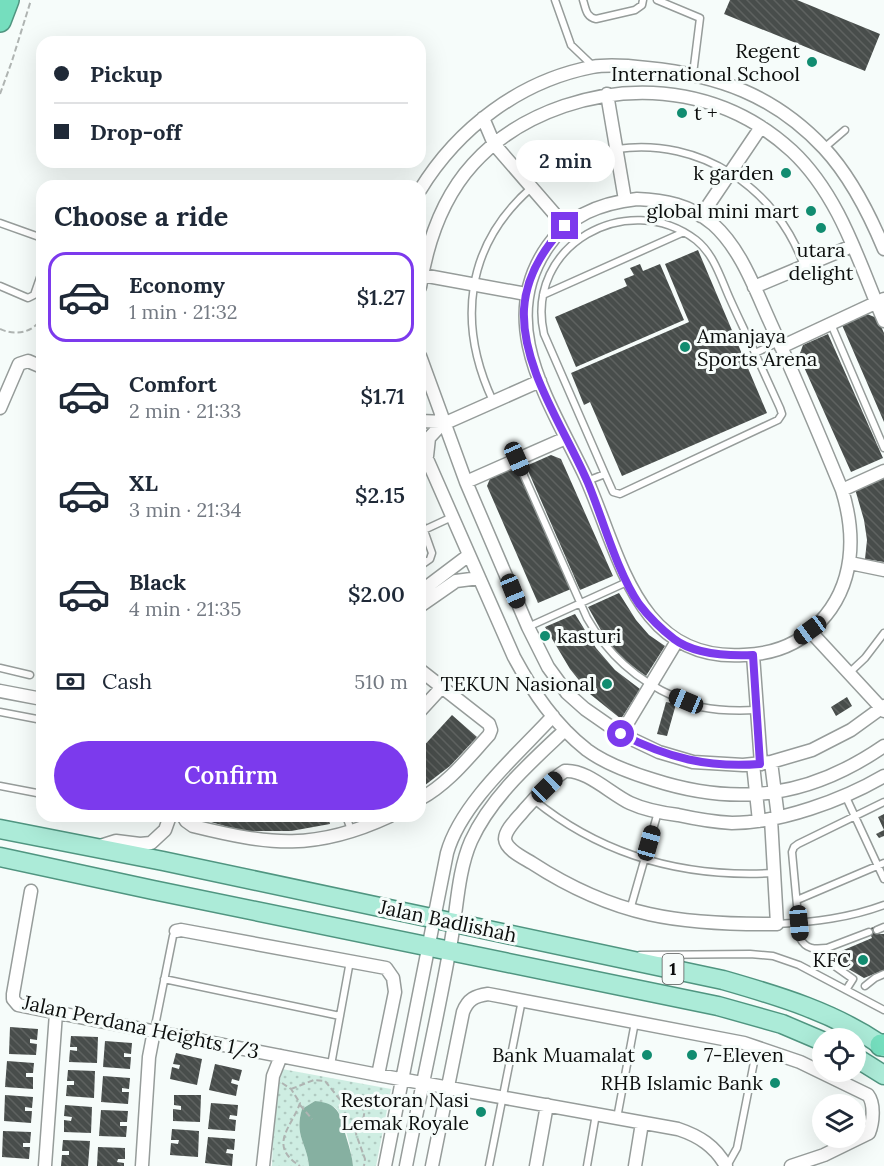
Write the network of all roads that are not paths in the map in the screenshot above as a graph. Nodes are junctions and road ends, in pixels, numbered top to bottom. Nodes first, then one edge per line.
1 (8, 0) edge
2 (555, 0) edge
3 (583, 0) edge
4 (643, 0) edge
5 (657, 0) edge
6 (0, 21) edge
7 (594, 67) junction
8 (693, 74) junction
9 (607, 94) junction
10 (483, 118) junction
11 (761, 127) junction
12 (468, 130) junction
13 (844, 130) dead end
14 (494, 144) junction
15 (824, 148) junction
16 (616, 149) junction
17 (731, 172) junction
18 (426, 182) edge
19 (531, 188) junction
20 (625, 200) junction
21 (701, 216) junction
22 (0, 223) edge
23 (565, 226) junction
24 (684, 232) junction
25 (36, 236) edge
26 (852, 246) junction
27 (884, 249) edge
28 (426, 258) edge
29 (804, 266) junction
30 (426, 281) edge
31 (474, 285) junction
32 (0, 286) edge
33 (754, 287) junction
34 (36, 289) edge
35 (526, 294) junction
36 (543, 295) junction
37 (880, 301) edge
38 (884, 321) edge
39 (830, 324) junction
40 (780, 344) junction
41 (755, 353) junction
42 (36, 364) edge
43 (426, 371) edge
44 (540, 381) junction
45 (493, 401) junction
46 (0, 408) edge
47 (426, 421) edge
48 (446, 422) junction
49 (567, 438) junction
50 (884, 448) edge
51 (517, 459) junction
52 (427, 460) joint
53 (884, 471) edge
54 (606, 474) junction
55 (587, 481) junction
56 (466, 482) junction
57 (842, 490) junction
58 (452, 517) junction
59 (426, 529) edge
60 (426, 536) edge
61 (469, 555) junction
62 (426, 561) edge
63 (850, 563) junction
64 (884, 570) edge
65 (478, 578) junction
66 (627, 582) junction
67 (426, 587) edge
68 (426, 602) edge
69 (580, 603) junction
70 (528, 627) junction
71 (810, 630) junction
72 (884, 633) edge
73 (677, 641) junction
74 (753, 655) junction
75 (0, 668) edge
76 (849, 673) junction
77 (30, 675) dead end
78 (426, 675) edge
79 (650, 686) junction
80 (442, 687) junction
81 (0, 691) edge
82 (36, 698) edge
83 (426, 704) edge
84 (883, 708) edge
85 (757, 710) junction
86 (0, 712) edge
87 (553, 716) junction
88 (36, 719) edge
89 (565, 729) junction
90 (621, 734) junction
91 (884, 746) edge
92 (762, 763) junction
93 (884, 776) edge
94 (0, 786) edge
95 (775, 791) junction
96 (36, 793) edge
97 (756, 794) junction
98 (426, 795) edge
99 (845, 795) junction
100 (534, 800) junction
101 (884, 802) edge
102 (658, 812) junction
103 (855, 817) junction
104 (769, 819) junction
105 (168, 822) edge
106 (187, 822) edge
107 (348, 822) edge
108 (373, 822) edge
109 (0, 829) edge
110 (351, 830) junction
111 (93, 848) junction
112 (0, 857) edge
113 (644, 859) junction
114 (881, 864) edge
115 (774, 873) junction
116 (884, 879) edge
117 (31, 891) dead end
118 (797, 900) junction
119 (884, 905) edge
120 (630, 910) junction
121 (435, 919) junction
122 (455, 923) junction
123 (799, 923) junction
124 (777, 924) junction
125 (176, 931) joint
126 (869, 933) dead end
127 (430, 946) junction
128 (827, 948) junction
129 (450, 951) junction
130 (613, 955) junction
131 (350, 961) junction
132 (884, 974) edge
133 (164, 979) junction
134 (865, 986) dead end
135 (846, 990) junction
136 (522, 1000) junction
137 (884, 1010) edge
138 (56, 1012) junction
139 (340, 1016) junction
140 (635, 1022) junction
141 (154, 1031) junction
142 (812, 1037) edge
143 (883, 1045) edge
144 (757, 1046) junction
145 (281, 1056) junction
146 (408, 1056) junction
147 (866, 1064) edge
148 (331, 1065) junction
149 (378, 1075) junction
150 (884, 1076) edge
151 (403, 1079) junction
152 (422, 1083) junction
153 (448, 1087) junction
154 (502, 1096) junction
155 (547, 1105) junction
156 (596, 1114) junction
157 (617, 1118) junction
158 (642, 1123) junction
159 (45, 1166) edge
160 (142, 1166) edge
161 (263, 1166) edge
162 (385, 1166) edge
163 (405, 1166) edge
164 (432, 1166) edge
165 (489, 1166) edge
166 (536, 1166) edge
167 (587, 1166) edge
168 (635, 1166) edge
169 (726, 1166) edge
170 (791, 1166) edge

1 - 6 highway
2 - 7 lane
3 - 4 lane
5 - 8 lane
7 - 8 street
7 - 10 street
8 - 15 street
9 - 11 street
9 - 14 street
9 - 16 street
10 - 12 street
10 - 14 street
11 - 17 street
11 - 26 street
12 - 14 street
12 - 18 street
13 - 15 lane
14 - 19 street
14 - 28 street
15 - 27 street
16 - 17 lane
16 - 20 street
17 - 21 street
17 - 29 lane
19 - 23 street
19 - 31 lane
20 - 21 street
20 - 23 street
21 - 33 street
22 - 25 lane
23 - 35 street
24 - 36 lane
24 - 36 lane
24 - 41 lane
26 - 29 street
26 - 37 street
29 - 33 street
30 - 31 street
31 - 35 street
31 - 45 lane
32 - 34 lane
33 - 40 street
35 - 44 street
36 - 54 lane
37 - 38 street
37 - 39 street
39 - 40 street
39 - 50 lane
40 - 41 lane
40 - 57 street
41 - 54 lane
42 - 46 street
43 - 48 street
44 - 45 street
44 - 49 street
45 - 48 street
47 - 48 street
48 - 52 street
48 - 56 street
49 - 51 street
49 - 55 street
51 - 56 street
51 - 69 lane
52 - 58 street
53 - 57 street
54 - 55 lane
55 - 66 street
56 - 70 street
57 - 63 street
58 - 59 lane
58 - 61 street
60 - 62 lane
61 - 65 street
61 - 67 street
63 - 64 street
63 - 71 street
65 - 68 street
65 - 87 street
66 - 69 lane
66 - 73 street
69 - 70 lane
69 - 79 lane
70 - 90 street
71 - 74 street
71 - 76 street
72 - 76 lane
73 - 74 street
73 - 79 street
74 - 85 street
75 - 77 lane
76 - 84 street
78 - 80 street
79 - 85 lane
79 - 90 street
80 - 83 street
80 - 98 street
81 - 82 street
84 - 92 street
85 - 92 street
86 - 88 lane
87 - 89 street
87 - 121 street
89 - 97 street
89 - 122 street
90 - 92 street
91 - 95 street
92 - 95 street
92 - 97 street
93 - 99 street
94 - 96 lane
95 - 97 street
95 - 104 street
97 - 104 street
99 - 103 lane
99 - 104 street
100 - 102 street
100 - 113 lane
100 - 120 street
101 - 103 lane
102 - 104 street
102 - 113 lane
103 - 114 lane
103 - 118 lane
104 - 115 street
105 - 111 street
106 - 110 street
107 - 110 lane
108 - 110 street
109 - 111 main road, Jalan Badlishah / 1
111 - 121 main road, Jalan Badlishah / 1
112 - 127 main road, Jalan Badlishah / 1
113 - 115 lane
113 - 120 lane
114 - 116 lane
114 - 118 lane
115 - 124 street
117 - 138 street, Jalan Perdana Heights 1/3
118 - 123 lane
119 - 123 lane
120 - 124 street
121 - 122 main road, Jalan Badlishah / 1
121 - 127 street
122 - 129 street
122 - 130 main road, Jalan Badlishah / 1
123 - 124 lane
123 - 128 lane
125 - 131 street
125 - 133 lane
126 - 128 lane
127 - 129 main road, Jalan Badlishah / 1
127 - 146 street
128 - 135 lane
129 - 142 main road, Jalan Badlishah / 1
129 - 152 street
130 - 135 lane
130 - 143 main road, Jalan Badlishah / 1
131 - 139 lane
131 - 149 street
132 - 134 lane
133 - 139 lane
133 - 141 lane
135 - 137 lane
136 - 140 street
136 - 153 street
136 - 154 lane
138 - 141 street, Jalan Perdana Heights 1/3
138 - 159 street
139 - 148 lane
140 - 144 street
140 - 157 lane
141 - 145 street, Jalan Perdana Heights 1/3
141 - 160 street
144 - 169 lane
144 - 170 street
145 - 148 street, Jalan Perdana Heights 1/3
145 - 161 street
146 - 149 street
146 - 151 street
147 - 150 main road
148 - 149 street, Jalan Perdana Heights 1/3
149 - 151 street, Jalan Perdana Heights 1/3
151 - 152 street, Jalan Perdana Heights 1/3
151 - 162 street
152 - 153 street, Jalan Perdana Heights 1/3
152 - 163 street
153 - 154 street, Jalan Perdana Heights 1/3
153 - 164 street
154 - 155 street, Jalan Perdana Heights 1/3
154 - 165 lane
155 - 156 street, Jalan Perdana Heights 1/3
155 - 166 street
156 - 157 street, Jalan Perdana Heights 1/3
156 - 167 lane
157 - 158 street, Jalan Perdana Heights 1/3
158 - 168 street
158 - 169 street, Jalan Perdana Heights 1/3

